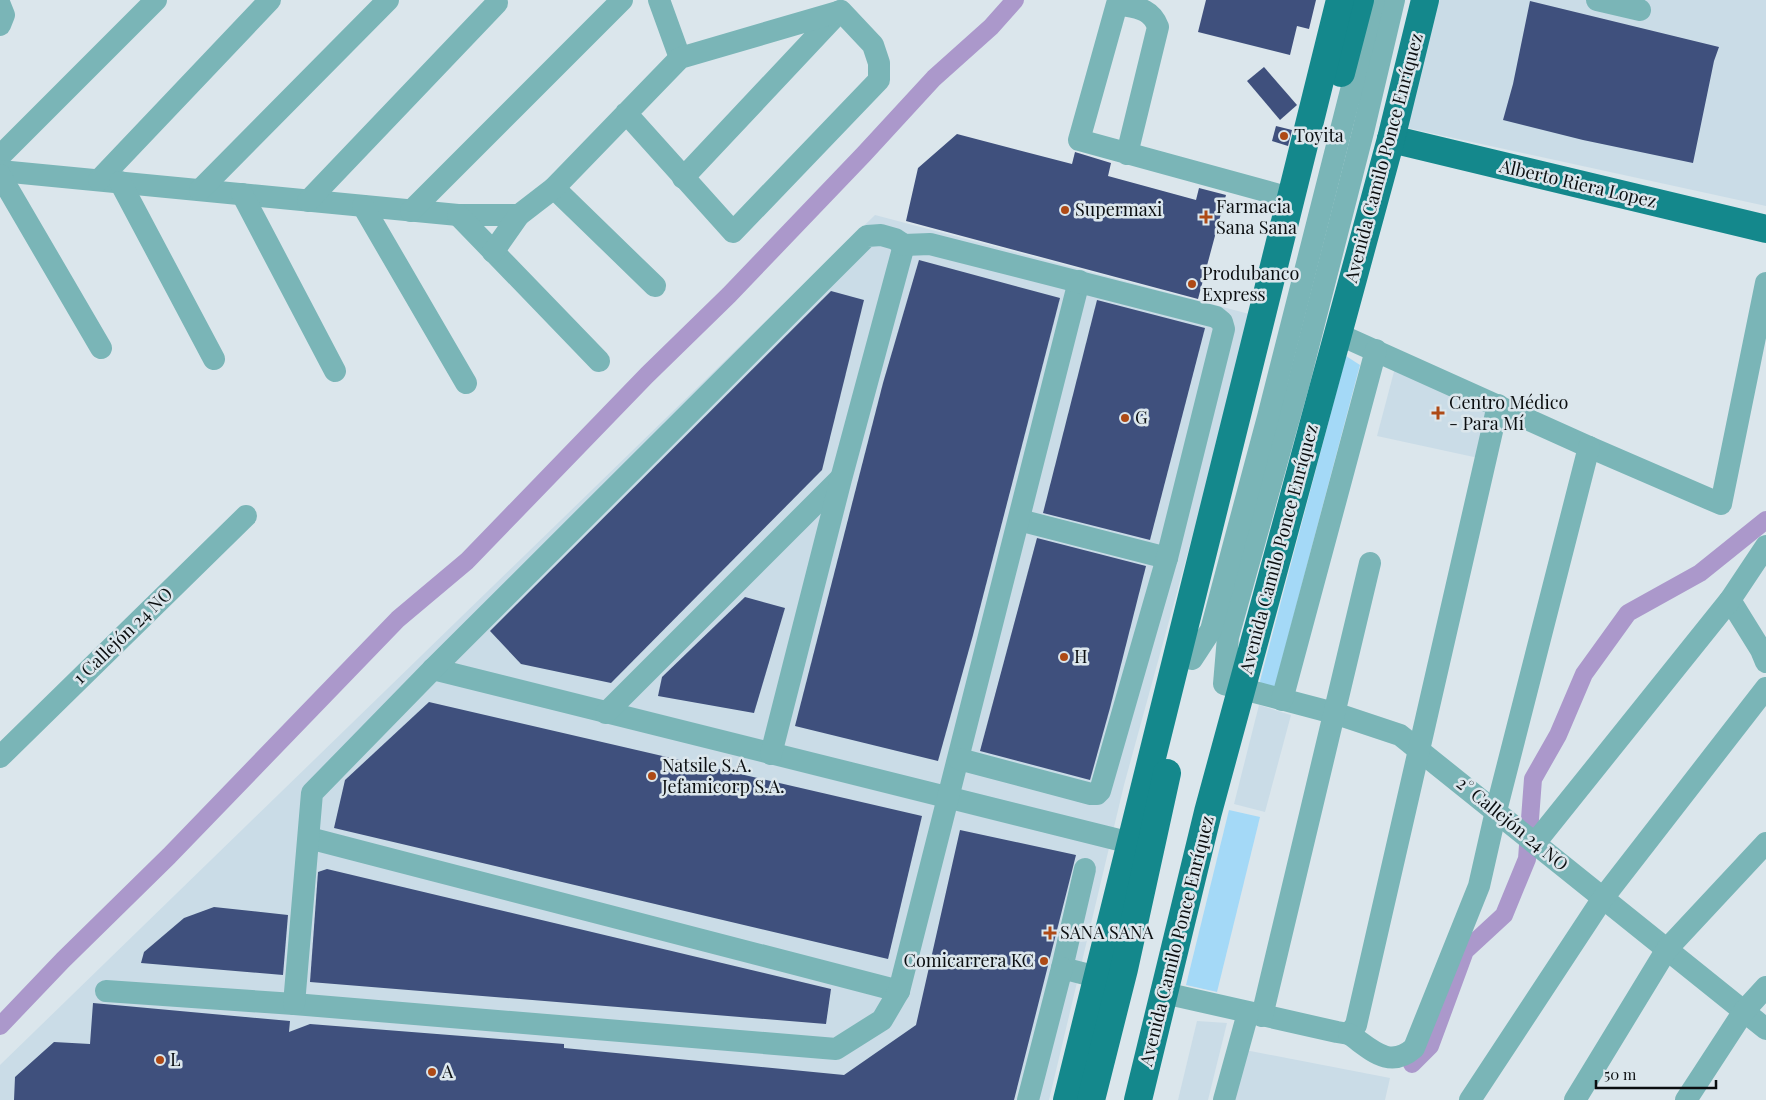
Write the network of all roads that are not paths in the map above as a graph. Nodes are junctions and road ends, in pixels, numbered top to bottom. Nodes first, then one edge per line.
1 (156, 0) edge
2 (270, 0) edge
3 (388, 0) edge
4 (622, 0) edge
5 (659, 0) edge
6 (1340, 0) edge
7 (1360, 0) edge
8 (1374, 0) edge
9 (1394, 0) edge
10 (1407, 0) edge
11 (1425, 0) edge
12 (1597, 0) edge
13 (497, 4) dead end
14 (0, 5) edge
15 (1640, 10) dead end
16 (840, 11) junction
17 (0, 25) edge
18 (680, 58) junction
19 (626, 113) junction
20 (1377, 136) junction
21 (1127, 154) junction
22 (0, 156) edge
23 (0, 171) edge
24 (0, 174) edge
25 (683, 178) junction
26 (109, 181) junction
27 (554, 188) junction
28 (200, 190) junction
29 (242, 194) junction
30 (1291, 198) junction
31 (308, 201) junction
32 (363, 206) junction
33 (411, 210) junction
34 (458, 215) junction
35 (520, 215) junction
36 (1766, 229) edge
37 (904, 245) junction
38 (493, 252) junction
39 (1079, 281) junction
40 (1766, 283) edge
41 (654, 286) dead end
42 (1330, 304) junction
43 (1338, 334) junction
44 (101, 348) dead end
45 (1376, 350) junction
46 (214, 359) dead end
47 (599, 361) dead end
48 (1314, 361) junction
49 (335, 371) dead end
50 (466, 383) dead end
51 (1498, 405) junction
52 (1589, 447) junction
53 (841, 479) junction
54 (246, 516) dead end
55 (1019, 520) junction
56 (1223, 531) junction
57 (1766, 546) edge
58 (1167, 558) junction
59 (1370, 563) dead end
60 (1200, 565) junction
61 (1207, 598) junction
62 (1730, 600) junction
63 (1764, 654) edge
64 (1192, 659) junction
65 (432, 669) junction
66 (1232, 687) junction
67 (1766, 688) edge
68 (1282, 700) junction
69 (606, 713) junction
70 (1334, 713) junction
71 (1419, 749) junction
72 (771, 754) junction
73 (1153, 755) junction
74 (0, 757) edge
75 (959, 759) junction
76 (949, 798) junction
77 (1496, 811) junction
78 (309, 838) junction
79 (1131, 843) junction
80 (1535, 843) junction
81 (1766, 843) edge
82 (1085, 869) dead end
83 (1603, 898) junction
84 (1667, 949) junction
85 (1062, 968) junction
86 (1098, 977) junction
87 (1766, 987) edge
88 (106, 991) dead end
89 (899, 991) junction
90 (1164, 993) junction
91 (294, 1004) junction
92 (1744, 1011) junction
93 (1255, 1014) junction
94 (1766, 1029) edge
95 (1349, 1034) junction
96 (1028, 1100) edge
97 (1067, 1100) edge
98 (1091, 1100) edge
99 (1121, 1100) edge
100 (1138, 1100) edge
101 (1225, 1100) edge
102 (1470, 1100) edge
103 (1575, 1100) edge
104 (1686, 1100) edge

1 - 22 street
2 - 26 street
3 - 28 street
4 - 33 street
5 - 18 street
6 - 30 main road
7 - 56 main road
8 - 64 street
9 - 20 street, Avenida Camilo Ponce Enríquez
10 - 20 main road, Avenida Camilo Ponce Enríquez
11 - 20 main road, Avenida Camilo Ponce Enríquez
12 - 15 street
13 - 31 street
14 - 17 street
16 - 18 street
16 - 25 street
16 - 25 street
18 - 19 street
19 - 25 street
19 - 27 street
20 - 36 main road, Alberto Riera Lopez
20 - 42 main road, Avenida Camilo Ponce Enríquez
20 - 43 main road, Avenida Camilo Ponce Enríquez
20 - 66 street, Avenida Camilo Ponce Enríquez
21 - 21 street
21 - 30 street
23 - 26 street
24 - 44 street
26 - 28 street
26 - 46 street
27 - 35 street
27 - 41 street
28 - 29 street
29 - 31 street
29 - 49 street
30 - 60 main road
31 - 32 street
32 - 33 street
32 - 50 street
33 - 34 street
34 - 35 street
34 - 38 street
35 - 38 street
37 - 39 street
37 - 53 street
37 - 65 street
38 - 47 street
39 - 55 street
39 - 58 street
40 - 52 street
42 - 43 main road
42 - 48 main road, Avenida Camilo Ponce Enríquez
43 - 45 street
43 - 48 main road
43 - 66 main road, Avenida Camilo Ponce Enríquez
45 - 51 street
45 - 68 street
48 - 66 main road, Avenida Camilo Ponce Enríquez
51 - 52 street
51 - 71 street
52 - 77 street
53 - 69 street
53 - 72 street
54 - 74 street, 1 Callejón 24 NO
55 - 58 street
55 - 75 street
56 - 60 main road
56 - 61 main road
57 - 62 street
58 - 75 street
59 - 70 street
60 - 61 main road
60 - 73 main road
61 - 64 main road
62 - 63 street
62 - 80 street
64 - 73 main road
64 - 98 main road
65 - 69 street
65 - 78 street
66 - 68 street, 2° Callejón 24 NO
66 - 90 main road, Avenida Camilo Ponce Enríquez
66 - 99 main road, Avenida Camilo Ponce Enríquez
67 - 83 street
68 - 70 street, 2° Callejón 24 NO
69 - 72 street
70 - 71 street, 2° Callejón 24 NO
70 - 93 street
71 - 77 street, 2° Callejón 24 NO
71 - 95 street
72 - 76 street
73 - 79 main road
75 - 76 street
76 - 79 street
76 - 89 street
77 - 80 street, 2° Callejón 24 NO
77 - 95 street
78 - 89 street
78 - 91 street
79 - 86 main road
80 - 83 street, 2° Callejón 24 NO
81 - 84 street
82 - 85 street
83 - 84 street, 2° Callejón 24 NO
83 - 102 street
84 - 92 street, 2° Callejón 24 NO
84 - 103 street
85 - 86 street
85 - 96 street
86 - 97 main road
87 - 92 street
88 - 91 street
89 - 91 street
90 - 93 street
90 - 100 main road, Avenida Camilo Ponce Enríquez
92 - 94 street, 2° Callejón 24 NO
92 - 104 street
93 - 95 street
93 - 101 street

